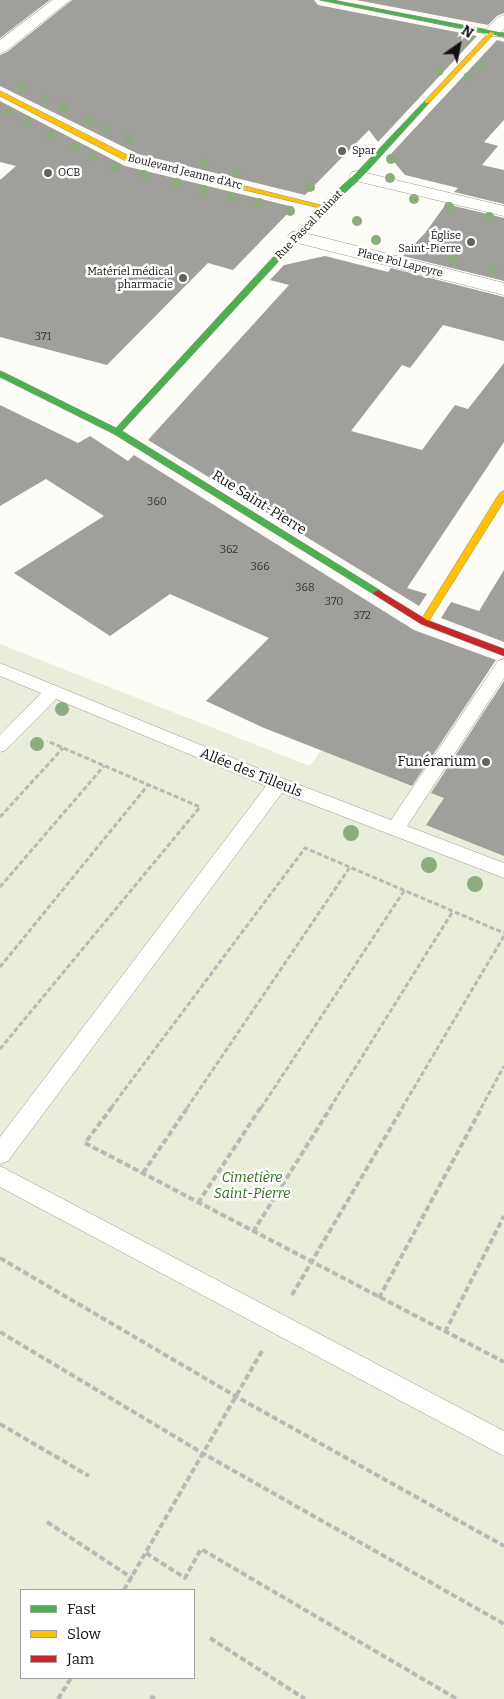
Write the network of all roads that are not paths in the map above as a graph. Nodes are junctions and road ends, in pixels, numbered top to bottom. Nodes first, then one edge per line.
1 (63, 0) edge
2 (323, 0) edge
3 (504, 20) edge
4 (498, 34) edge
5 (0, 48) edge
6 (0, 93) edge
7 (358, 176) junction
8 (324, 207) junction
9 (504, 211) edge
10 (297, 237) junction
11 (504, 290) edge
12 (0, 374) edge
13 (117, 432) junction
14 (504, 494) edge
15 (424, 622) junction
16 (504, 653) edge
17 (504, 665) edge
18 (0, 669) edge
19 (53, 692) junction
20 (0, 746) edge
21 (278, 784) junction
22 (395, 829) junction
23 (504, 871) edge
24 (0, 1154) edge
25 (0, 1176) edge
26 (504, 1444) edge

1 - 5 street
2 - 4 street
3 - 4 street, Rue Pascal Ruinat
4 - 7 street, Rue Pascal Ruinat
6 - 8 street, Boulevard Jeanne d'Arc
7 - 8 street, Rue Pascal Ruinat
7 - 9 street
8 - 10 street, Rue Pascal Ruinat
10 - 11 street, Place Pol Lapeyre
10 - 13 street, Rue Pascal Ruinat
12 - 13 street, Rue Saint-Pierre
13 - 15 street, Rue Saint-Pierre
14 - 15 street
15 - 16 street, Rue Saint-Pierre
17 - 22 lane
18 - 19 lane, Allée des Tilleuls
19 - 20 lane
19 - 21 lane, Allée des Tilleuls
21 - 22 lane, Allée des Tilleuls
21 - 24 lane
22 - 23 lane, Allée des Tilleuls
25 - 26 lane

